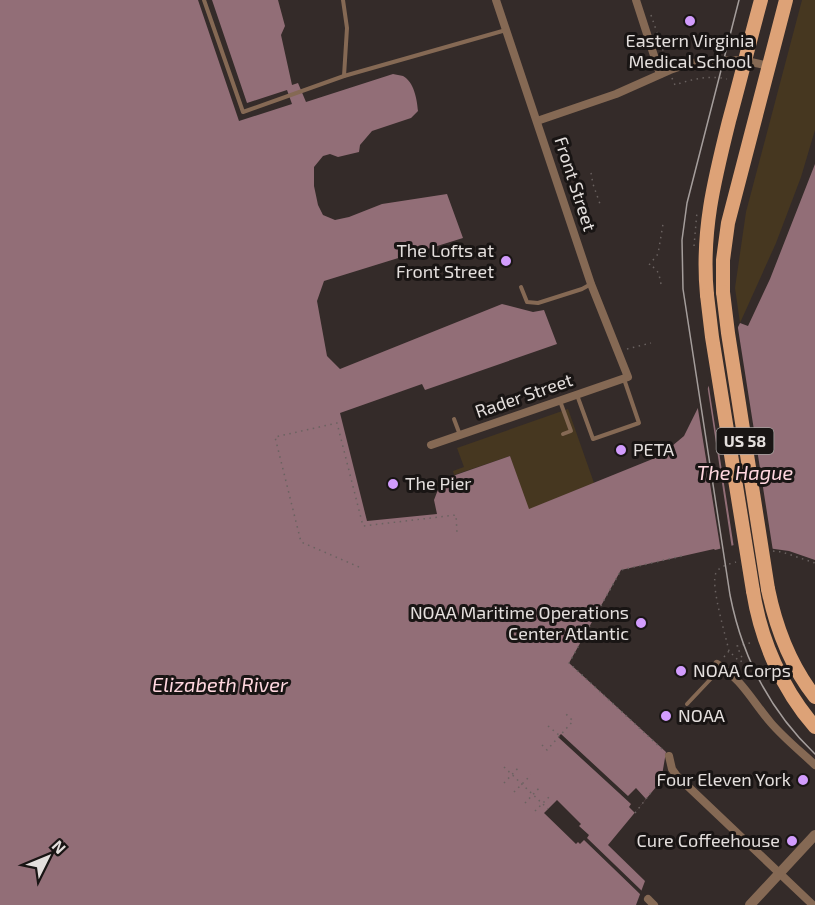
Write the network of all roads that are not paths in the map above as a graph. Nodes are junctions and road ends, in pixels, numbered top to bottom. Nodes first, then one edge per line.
1 (204, 0) edge
2 (343, 0) edge
3 (496, 0) edge
4 (636, 0) edge
5 (760, 0) edge
6 (786, 0) edge
7 (506, 30) junction
8 (745, 60) junction
9 (769, 66) junction
10 (660, 74) junction
11 (344, 76) junction
12 (537, 121) junction
13 (591, 284) junction
14 (521, 287) dead end
15 (626, 378) junction
16 (577, 395) junction
17 (560, 400) junction
18 (454, 419) dead end
19 (636, 424) junction
20 (638, 429) dead end
21 (563, 434) dead end
22 (460, 435) junction
23 (431, 445) dead end
24 (720, 665) joint
25 (815, 697) edge
26 (687, 704) dead end
27 (815, 727) edge
28 (668, 754) road end
29 (815, 765) edge
30 (815, 835) edge
31 (779, 873) junction
32 (750, 905) edge
33 (813, 905) edge

1 - 11 lane
2 - 11 lane
3 - 7 street, Front Street
4 - 10 street
5 - 8 main road, US 58
6 - 9 main road, US 58
7 - 11 lane
7 - 12 street, Front Street
8 - 9 street
8 - 10 street
8 - 27 main road, US 58, bridge
9 - 25 main road, US 58, bridge
10 - 12 street
12 - 13 street, Front Street
13 - 14 lane
13 - 15 street, Front Street
15 - 16 street, Rader Street
15 - 19 lane
16 - 17 street, Rader Street
16 - 19 lane
17 - 21 lane
17 - 22 street, Rader Street
18 - 22 lane
19 - 20 lane
22 - 23 street, Rader Street
24 - 26 lane
24 - 29 street
28 - 31 street
30 - 31 street
31 - 32 street
31 - 33 street

